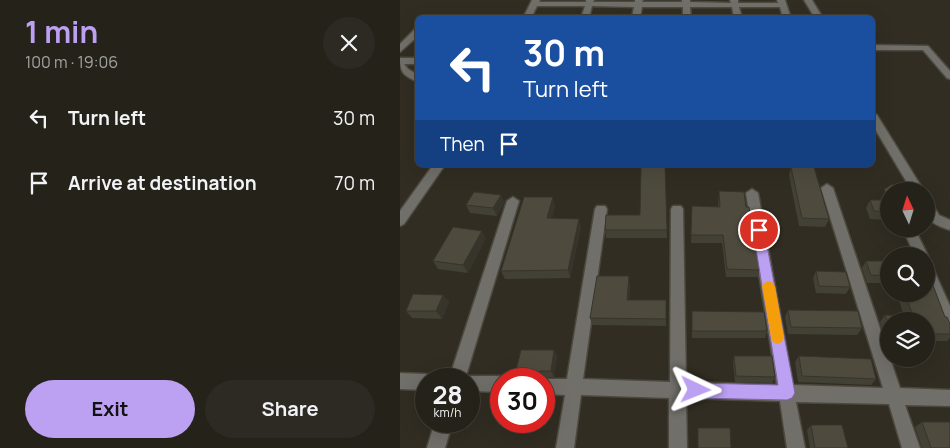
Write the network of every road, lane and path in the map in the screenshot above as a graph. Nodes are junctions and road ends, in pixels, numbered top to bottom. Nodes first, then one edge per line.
1 (808, 0) edge
2 (535, 2) edge
3 (589, 2) edge
4 (639, 2) edge
5 (687, 2) edge
6 (734, 2) edge
7 (782, 2) edge
8 (528, 15) edge
9 (586, 15) edge
10 (637, 15) edge
11 (688, 15) edge
12 (737, 15) edge
13 (786, 15) edge
14 (817, 15) edge
15 (415, 34) edge
16 (875, 47) edge
17 (400, 49) edge
18 (415, 61) edge
19 (400, 62) edge
20 (950, 76) edge
21 (415, 77) edge
22 (875, 120) edge
23 (438, 167) edge
24 (913, 182) edge
25 (828, 188) dead end
26 (752, 193) dead end
27 (513, 201) dead end
28 (601, 209) dead end
29 (677, 209) dead end
30 (404, 210) edge
31 (935, 218) edge
32 (400, 221) edge
33 (950, 225) edge
34 (935, 288) edge
35 (950, 322) edge
36 (460, 368) edge
37 (400, 381) edge
38 (415, 382) edge
39 (555, 386) edge
40 (574, 387) junction
41 (677, 390) junction
42 (787, 393) junction
43 (894, 396) junction
44 (950, 398) edge
45 (440, 433) edge
46 (436, 448) edge
47 (565, 448) edge
48 (678, 448) edge
49 (796, 448) edge
50 (911, 448) edge

1 - 14 street
2 - 3 street
2 - 8 street
3 - 4 street
3 - 9 street
4 - 5 street
4 - 10 street
5 - 6 street
5 - 11 street
6 - 7 street
6 - 12 street
7 - 13 street
15 - 17 street
16 - 20 street
18 - 19 street
19 - 21 street
22 - 24 street
23 - 30 street
25 - 43 street
26 - 42 street
27 - 36 street
28 - 40 street
29 - 41 street
30 - 32 street
31 - 33 street
34 - 35 street
37 - 38 street
39 - 40 street
40 - 41 street
40 - 47 street
41 - 42 street
41 - 48 street
42 - 43 street
42 - 49 street
43 - 44 street
43 - 50 street
45 - 46 street

